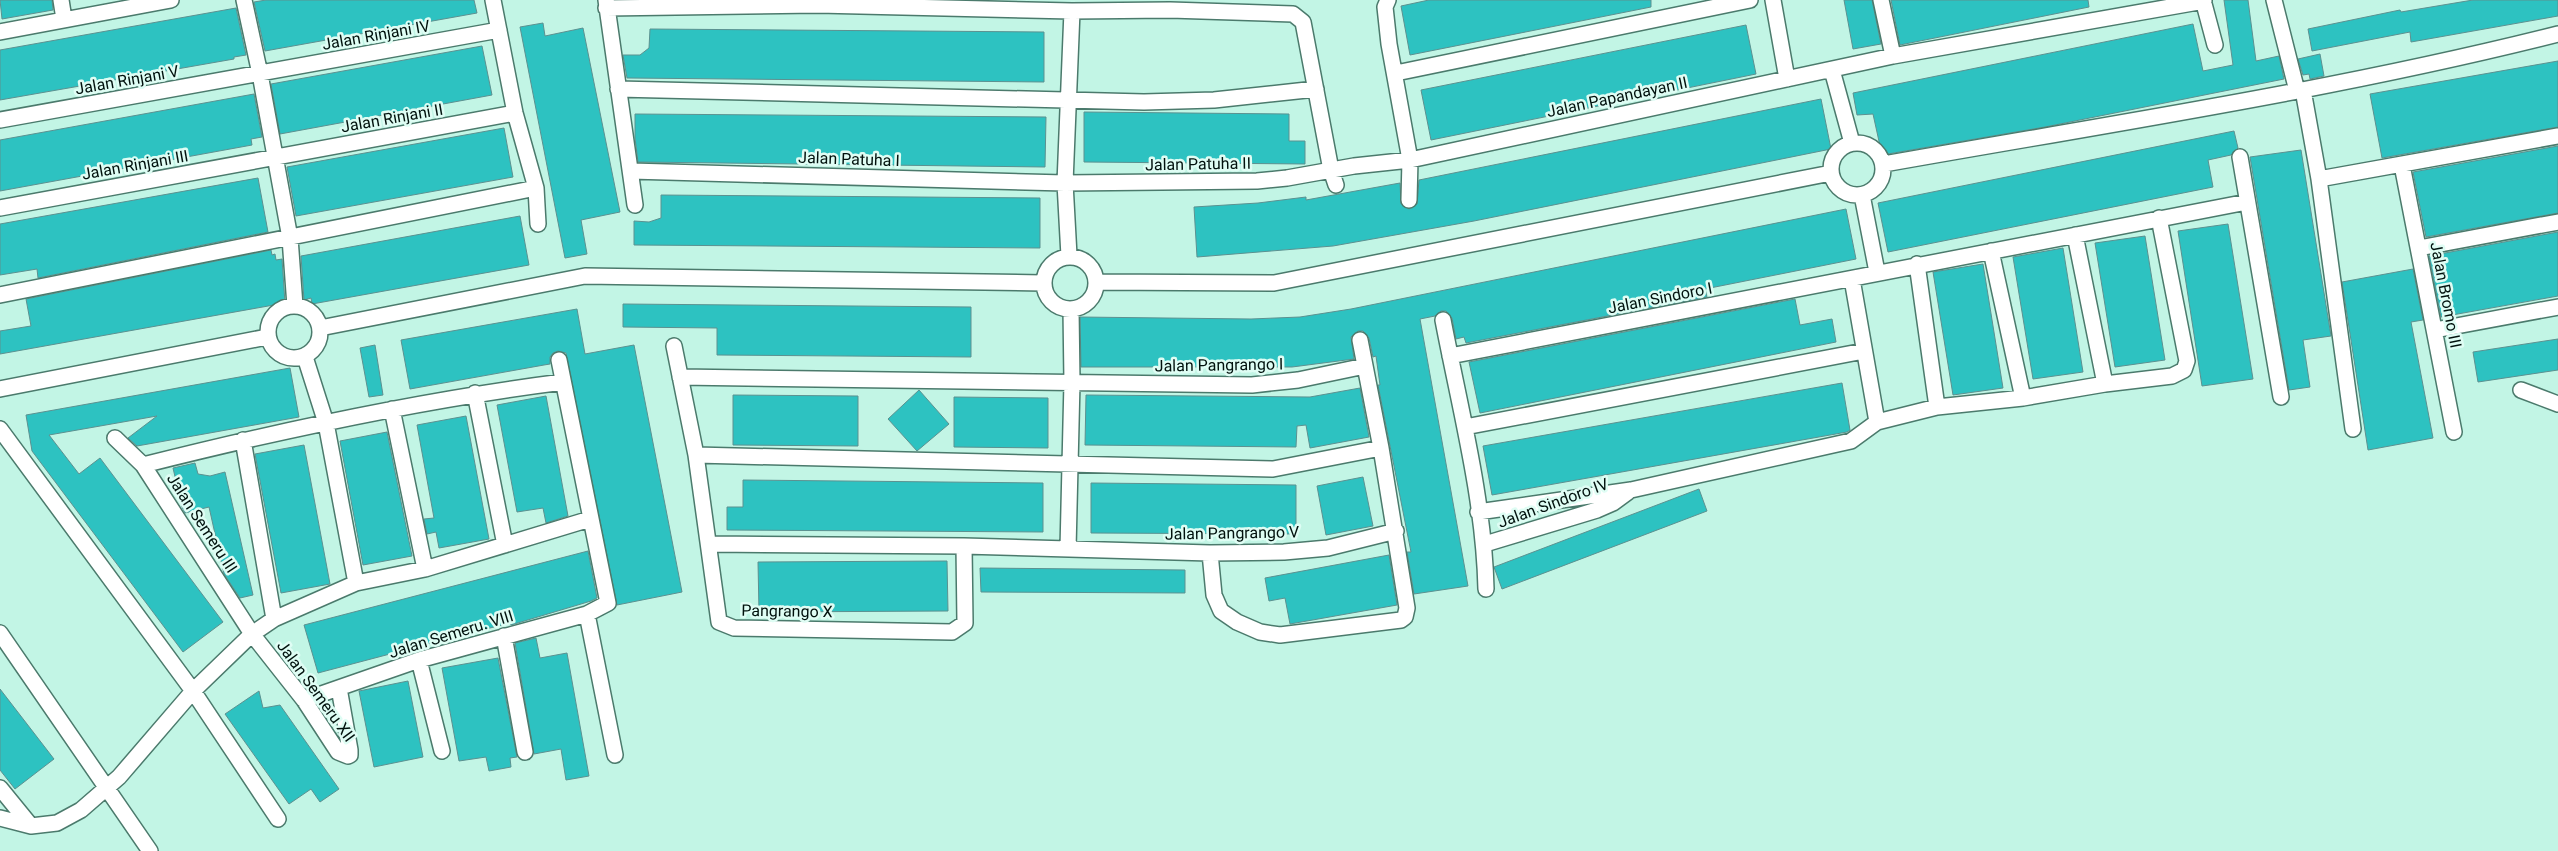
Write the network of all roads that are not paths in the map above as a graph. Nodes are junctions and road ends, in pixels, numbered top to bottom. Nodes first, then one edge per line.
1 (61, 0) edge
2 (163, 0) edge
3 (244, 0) edge
4 (493, 0) edge
5 (1388, 0) edge
6 (1750, 0) edge
7 (1772, 0) edge
8 (1881, 0) edge
9 (2274, 0) edge
10 (2203, 1) edge
11 (606, 4) edge
12 (1072, 11) junction
13 (64, 19) junction
14 (499, 30) junction
15 (0, 32) edge
16 (2558, 34) edge
17 (2215, 45) dead end
18 (1893, 56) junction
19 (1832, 70) junction
20 (1396, 73) junction
21 (260, 74) junction
22 (1787, 79) junction
23 (618, 89) junction
24 (1316, 89) junction
25 (2300, 91) junction
26 (1069, 100) junction
27 (515, 113) junction
28 (0, 120) edge
29 (2558, 136) edge
30 (1852, 143) junction
31 (2240, 157) dead end
32 (276, 158) junction
33 (1410, 160) junction
34 (1884, 164) junction
35 (2402, 165) junction
36 (1331, 170) junction
37 (631, 171) junction
38 (1831, 173) junction
39 (2319, 179) junction
40 (1065, 183) junction
41 (1336, 185) dead end
42 (536, 188) junction
43 (1862, 195) junction
44 (1409, 200) dead end
45 (2247, 202) junction
46 (635, 205) dead end
47 (0, 208) edge
48 (2159, 218) junction
49 (2558, 222) edge
50 (538, 224) dead end
51 (2075, 235) junction
52 (290, 238) junction
53 (2419, 248) junction
54 (1992, 251) junction
55 (1069, 256) junction
56 (1917, 264) junction
57 (1877, 272) junction
58 (1852, 278) junction
59 (1096, 282) junction
60 (1043, 283) junction
61 (0, 295) edge
62 (295, 306) junction
63 (1071, 309) junction
64 (2555, 309) edge
65 (1443, 320) dead end
66 (320, 328) junction
67 (2434, 330) junction
68 (267, 337) junction
69 (1360, 340) dead end
70 (674, 346) dead end
71 (1864, 351) junction
72 (1450, 356) junction
73 (305, 357) junction
74 (559, 360) dead end
75 (1365, 366) junction
76 (680, 377) junction
77 (563, 382) junction
78 (1072, 382) junction
79 (2105, 384) junction
80 (0, 389) edge
81 (2521, 390) dead end
82 (475, 393) junction
83 (2281, 397) dead end
84 (2023, 398) junction
85 (2558, 404) edge
86 (1937, 407) junction
87 (392, 409) junction
88 (1877, 422) junction
89 (326, 423) junction
90 (1465, 428) junction
91 (0, 429) edge
92 (2353, 429) dead end
93 (2454, 432) dead end
94 (115, 438) dead end
95 (243, 440) junction
96 (1381, 448) junction
97 (696, 455) junction
98 (1071, 464) junction
99 (143, 466) junction
100 (1631, 490) junction
101 (1478, 512) junction
102 (590, 519) junction
103 (1396, 531) junction
104 (709, 544) junction
105 (1485, 544) junction
106 (505, 545) junction
107 (964, 546) junction
108 (1068, 549) junction
109 (1210, 553) junction
110 (425, 569) junction
111 (356, 583) junction
112 (1486, 590) dead end
113 (587, 614) junction
114 (274, 619) junction
115 (0, 633) edge
116 (252, 634) junction
117 (504, 636) junction
118 (419, 660) junction
119 (339, 688) junction
120 (193, 691) junction
121 (304, 700) junction
122 (442, 751) dead end
123 (525, 752) dead end
124 (615, 756) dead end
125 (0, 788) edge
126 (106, 790) junction
127 (0, 818) edge
128 (278, 819) dead end
129 (31, 826) junction
130 (150, 851) edge

1 - 13 street
2 - 13 street
3 - 21 street
4 - 14 street
5 - 20 street
6 - 20 street
7 - 22 street
8 - 18 street
9 - 25 street
10 - 17 street
10 - 18 street, Jalan Papandayan II
11 - 12 street
11 - 23 street
12 - 24 street
12 - 26 street
13 - 15 street
14 - 21 street, Jalan Rinjani IV
14 - 27 street
16 - 25 street
18 - 19 street, Jalan Papandayan II
19 - 22 street, Jalan Papandayan II
19 - 30 street
20 - 33 street
21 - 28 street, Jalan Rinjani V
21 - 32 street
22 - 33 street, Jalan Papandayan II
23 - 26 street
23 - 37 street
24 - 26 street
24 - 36 street
25 - 34 street
25 - 39 street
26 - 40 street
27 - 32 street, Jalan Rinjani II
27 - 42 street
29 - 35 street
30 - 34 street
30 - 38 street
31 - 45 street
32 - 47 street, Jalan Rinjani III
32 - 52 street
33 - 36 street, Jalan Papandayan II
33 - 44 street
34 - 43 street
35 - 39 street
35 - 53 street, Jalan Bromo III
36 - 40 street, Jalan Patuha II
36 - 41 street
37 - 40 street, Jalan Patuha I
37 - 46 street
38 - 43 street
38 - 59 street
39 - 92 street
40 - 55 street
42 - 50 street
42 - 52 street
43 - 57 street
45 - 48 street, Jalan Sindoro I
45 - 83 street
48 - 51 street, Jalan Sindoro I
48 - 79 street
49 - 53 street
51 - 54 street, Jalan Sindoro I
51 - 79 street
52 - 61 street
52 - 62 street
53 - 67 street, Jalan Bromo III
54 - 56 street, Jalan Sindoro I
54 - 84 street
55 - 59 street
55 - 60 street
56 - 57 street, Jalan Sindoro I
56 - 86 street
57 - 58 street, Jalan Sindoro I
58 - 71 street
58 - 72 street, Jalan Sindoro I
59 - 63 street
60 - 63 street
60 - 66 street
62 - 66 street
62 - 68 street
63 - 78 street
64 - 67 street
65 - 72 street
66 - 73 street
67 - 93 street, Jalan Bromo III
68 - 73 street
68 - 80 street
69 - 75 street
70 - 76 street, Pangrango X
71 - 88 street
71 - 90 street
72 - 90 street
73 - 89 street
74 - 77 street
75 - 78 street, Jalan Pangrango I
75 - 96 street
76 - 78 street, Jalan Pangrango I
76 - 97 street, Pangrango X
77 - 82 street
77 - 102 street
78 - 98 street
79 - 84 street
81 - 85 street
82 - 87 street
82 - 106 street
84 - 86 street
86 - 88 street
87 - 89 street
87 - 110 street
88 - 100 street
89 - 95 street
89 - 111 street
90 - 101 street
91 - 120 street
94 - 99 street, Jalan Semeru III
95 - 99 street
95 - 114 street
96 - 98 street
96 - 103 street
97 - 98 street
97 - 104 street, Pangrango X
98 - 108 street
99 - 116 street, Jalan Semeru III
100 - 101 street
100 - 105 street, Jalan Sindoro IV
101 - 105 street
102 - 106 street
102 - 113 street, Jalan Semeru. VIII
103 - 109 street, Jalan Pangrango V
103 - 109 street
104 - 107 street, Jalan Pangrango V
104 - 107 street, Pangrango X
105 - 112 street
106 - 110 street
107 - 108 street, Jalan Pangrango V
108 - 109 street, Jalan Pangrango V
110 - 111 street
111 - 114 street
113 - 117 street, Jalan Semeru. VIII
113 - 124 street
114 - 116 street
115 - 126 street
116 - 120 street
116 - 121 street, Jalan Semeru XII
117 - 118 street, Jalan Semeru. VIII
117 - 123 street
118 - 119 street, Jalan Semeru. VIII
118 - 122 street
119 - 121 street, Jalan Semeru. VIII
119 - 121 street, Jalan Semeru XII
120 - 126 street
120 - 128 street
125 - 129 street
126 - 129 street
126 - 130 street
127 - 129 street

